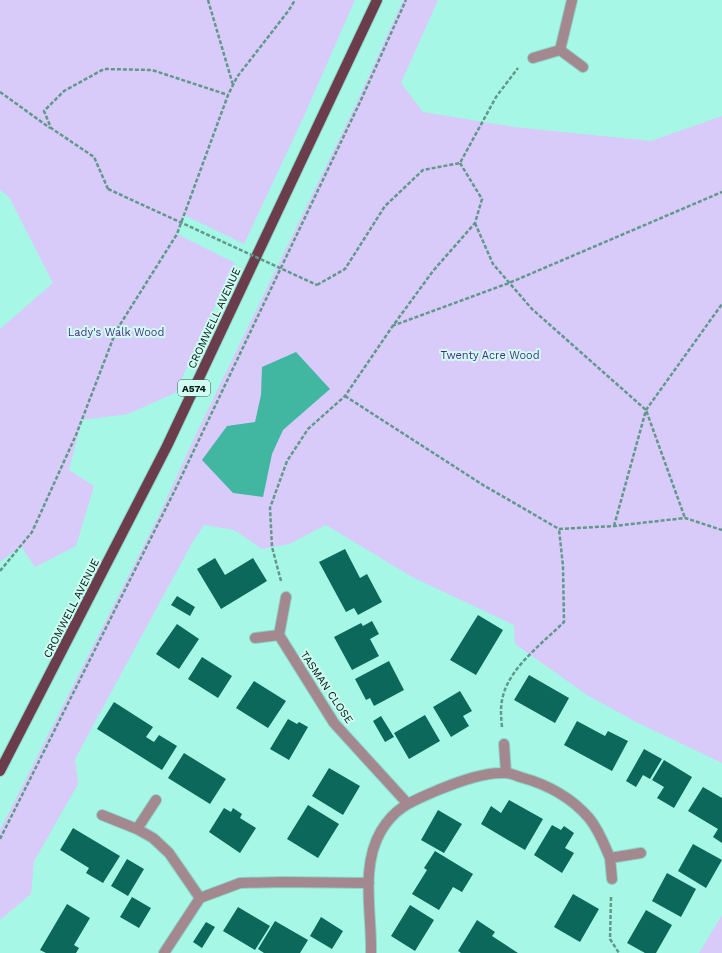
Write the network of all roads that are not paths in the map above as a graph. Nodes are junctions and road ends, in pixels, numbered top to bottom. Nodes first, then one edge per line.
1 (377, 0) edge
2 (572, 0) edge
3 (560, 50) junction
4 (533, 58) road end
5 (583, 67) dead end
6 (286, 596) road end
7 (279, 635) junction
8 (255, 638) dead end
9 (504, 744) road end
10 (0, 771) edge
11 (506, 773) junction
12 (156, 800) dead end
13 (407, 803) junction
14 (102, 815) dead end
15 (137, 829) junction
16 (641, 853) dead end
17 (610, 858) junction
18 (612, 879) road end
19 (369, 884) junction
20 (200, 898) junction
21 (164, 953) edge
22 (371, 953) edge

1 - 10 main road, CROMWELL AVENUE / A574
2 - 3 street
3 - 4 street
3 - 5 street
6 - 7 street
7 - 8 street
7 - 13 street, TASMAN CLOSE
9 - 11 street
11 - 13 street
11 - 17 street
12 - 15 street
13 - 19 street
14 - 15 street
15 - 20 street
16 - 17 street
17 - 18 street
19 - 20 street
19 - 22 street
20 - 21 street

